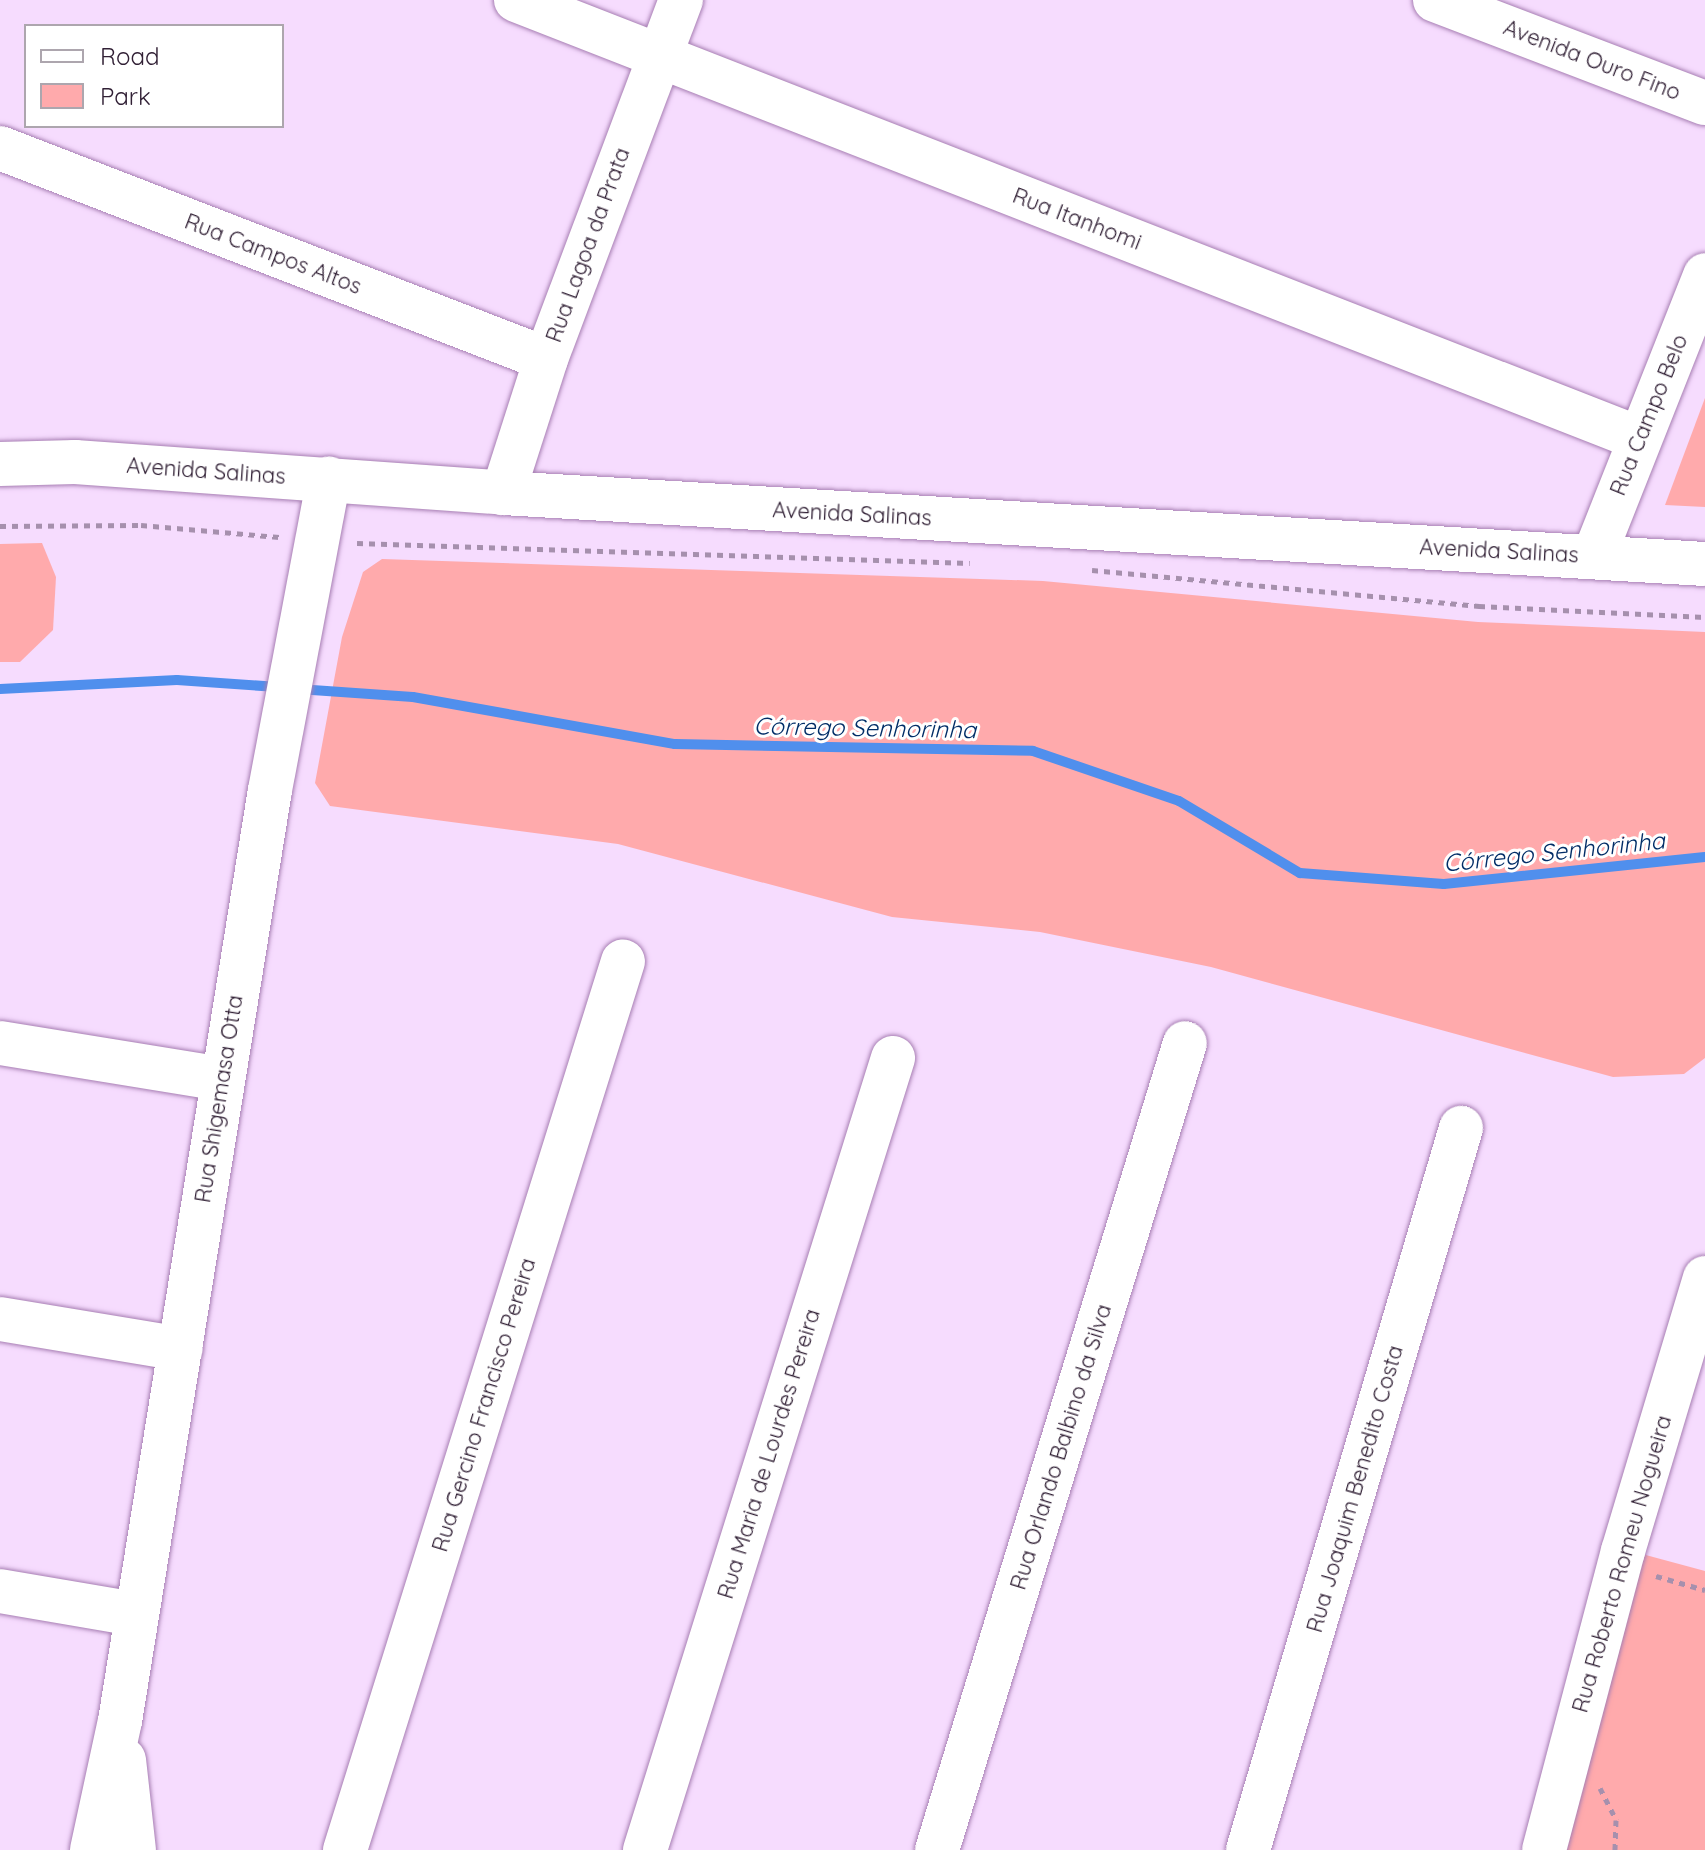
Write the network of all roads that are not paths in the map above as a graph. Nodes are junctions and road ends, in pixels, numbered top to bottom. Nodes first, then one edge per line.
1 (516, 0) edge
2 (681, 0) edge
3 (1435, 0) edge
4 (659, 56) junction
5 (1705, 103) edge
6 (0, 148) edge
7 (1705, 275) edge
8 (546, 359) junction
9 (1638, 438) junction
10 (0, 464) edge
11 (329, 479) junction
12 (503, 493) junction
13 (1594, 556) junction
14 (1705, 564) edge
15 (623, 961) dead end
16 (0, 1043) edge
17 (1185, 1043) dead end
18 (893, 1058) dead end
19 (222, 1079) junction
20 (1461, 1128) dead end
21 (1705, 1278) edge
22 (0, 1319) edge
23 (181, 1349) junction
24 (0, 1591) edge
25 (135, 1614) junction
26 (120, 1721) junction
27 (92, 1850) edge
28 (134, 1850) edge
29 (345, 1850) edge
30 (645, 1850) edge
31 (937, 1850) edge
32 (1248, 1850) edge
33 (1544, 1850) edge

1 - 4 street, Rua Itanhomi
2 - 4 street, Rua Lagoa da Prata
3 - 5 street, Avenida Ouro Fino
4 - 8 street, Rua Lagoa da Prata
4 - 9 street, Rua Itanhomi
6 - 8 street, Rua Campos Altos
7 - 9 street, Rua Campo Belo
8 - 12 street, Rua Lagoa da Prata
9 - 13 street, Rua Campo Belo
10 - 11 street, Avenida Salinas
11 - 12 street, Avenida Salinas
11 - 19 street, Rua Shigemasa Otta
12 - 13 street, Avenida Salinas
13 - 14 street, Avenida Salinas
15 - 29 street, Rua Gercino Francisco Pereira
16 - 19 street
17 - 31 street, Rua Orlando Balbino da Silva
18 - 30 street, Rua Maria de Lourdes Pereira
19 - 23 street, Rua Shigemasa Otta
20 - 32 street, Rua Joaquim Benedito Costa
21 - 33 street, Rua Roberto Romeu Nogueira
22 - 23 street
23 - 25 street, Rua Shigemasa Otta
24 - 25 street
25 - 26 street, Rua Shigemasa Otta
26 - 27 street, Rua Shigemasa Otta
26 - 28 street, Rua Shigemasa Otta

